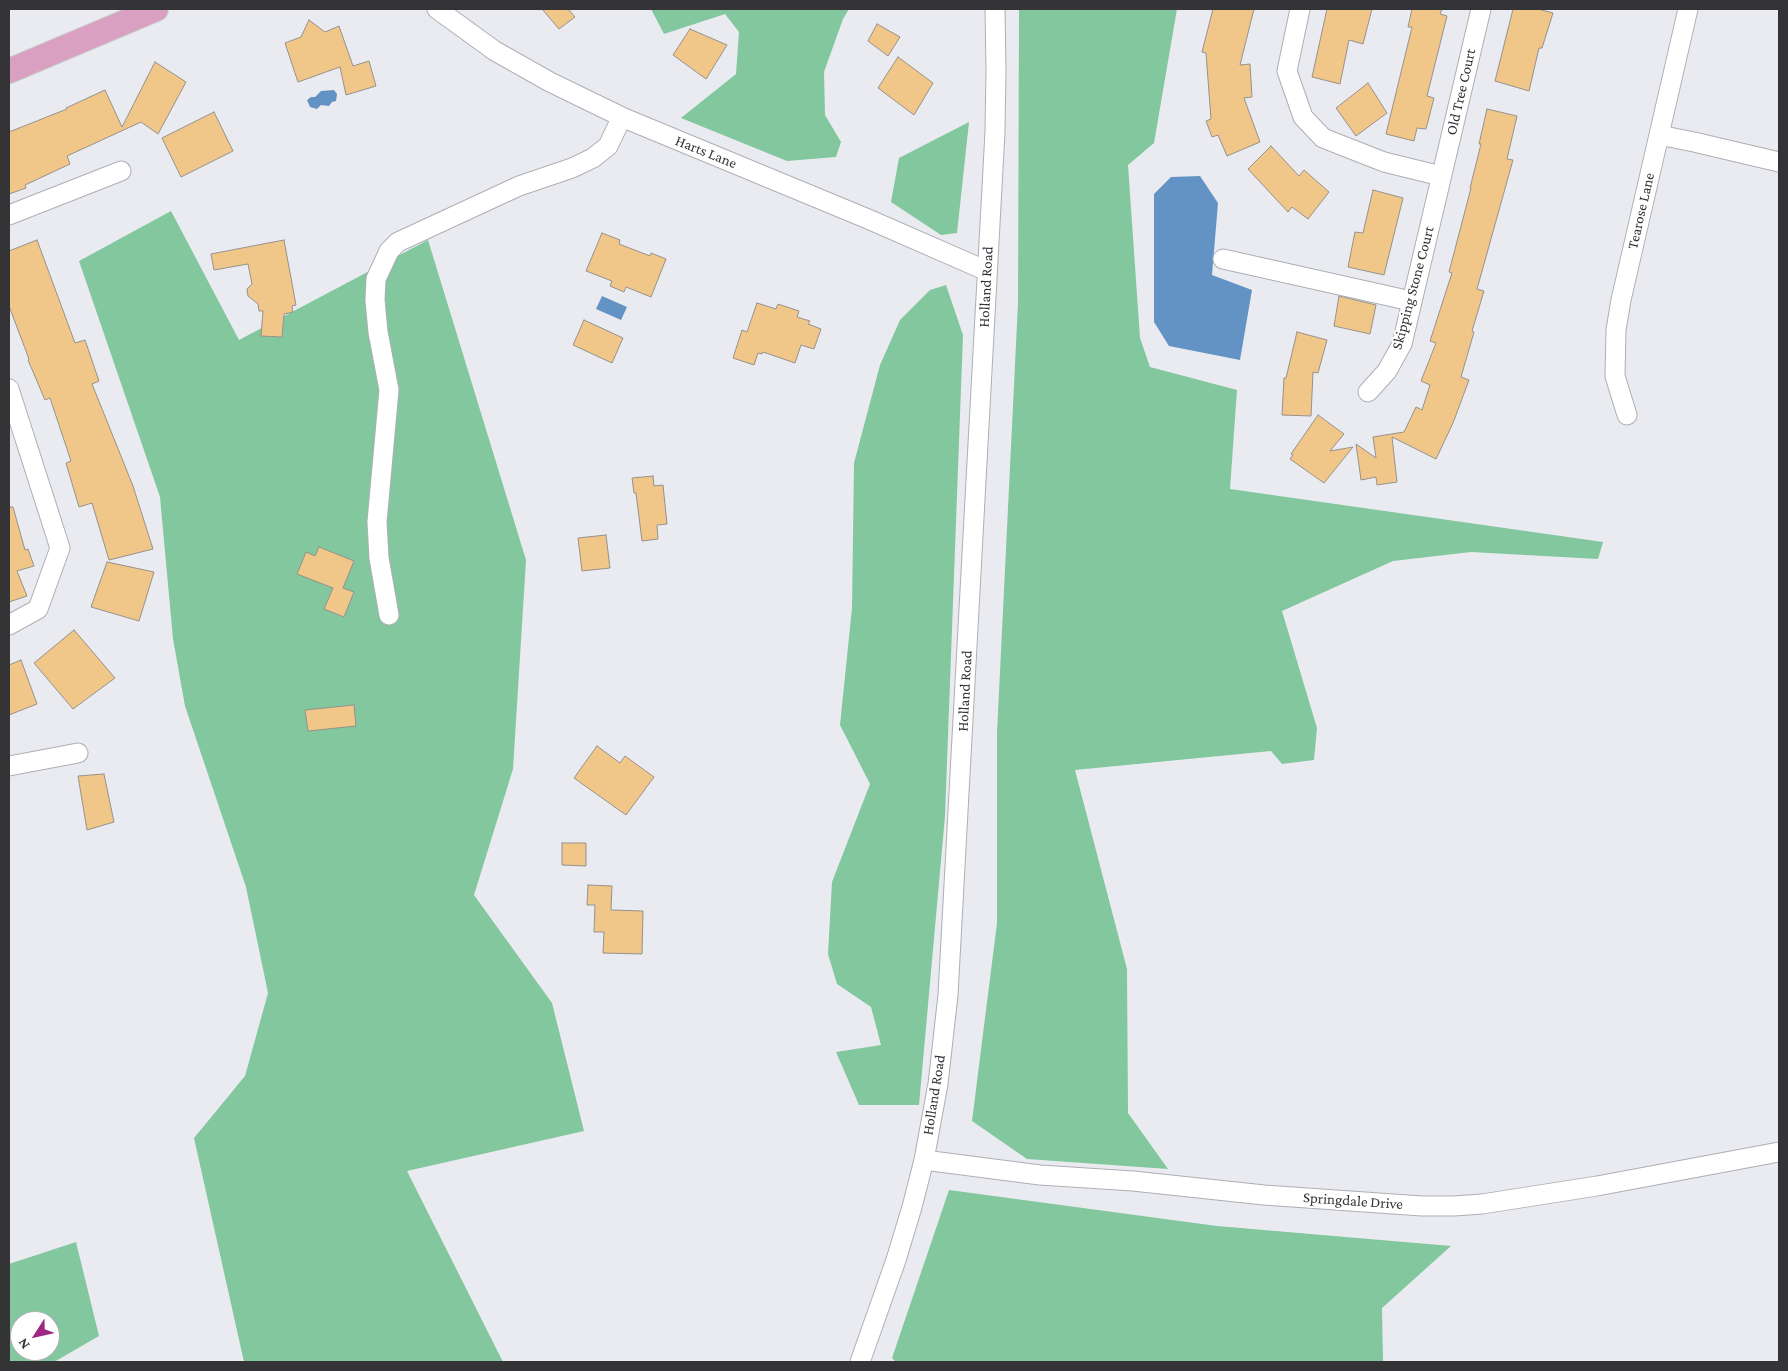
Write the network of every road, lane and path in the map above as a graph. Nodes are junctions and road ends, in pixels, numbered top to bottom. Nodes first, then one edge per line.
1 (156, 9) edge
2 (437, 9) edge
3 (995, 9) edge
4 (1300, 9) edge
5 (1481, 9) edge
6 (1688, 9) edge
7 (9, 72) edge
8 (622, 118) junction
9 (1659, 135) junction
10 (1779, 162) edge
11 (121, 171) dead end
12 (1442, 176) junction
13 (9, 215) edge
14 (1223, 259) dead end
15 (987, 271) junction
16 (1411, 301) junction
17 (9, 389) edge
18 (1368, 392) dead end
19 (1627, 415) dead end
20 (389, 615) dead end
21 (9, 625) edge
22 (78, 753) dead end
23 (9, 766) edge
24 (1779, 1152) edge
25 (924, 1160) junction
26 (860, 1362) edge

1 - 7 main road
2 - 8 street, Harts Lane
3 - 15 street, Holland Road
4 - 12 street
5 - 12 street, Old Tree Court
6 - 9 street, Tearose Lane
8 - 15 street, Harts Lane
8 - 20 street
9 - 10 street
9 - 19 street, Tearose Lane
11 - 13 street
12 - 16 street, Skipping Stone Court
14 - 16 street
15 - 25 street, Holland Road
16 - 18 street, Skipping Stone Court
17 - 21 street
22 - 23 street
24 - 25 street, Springdale Drive
25 - 26 street, Holland Road

